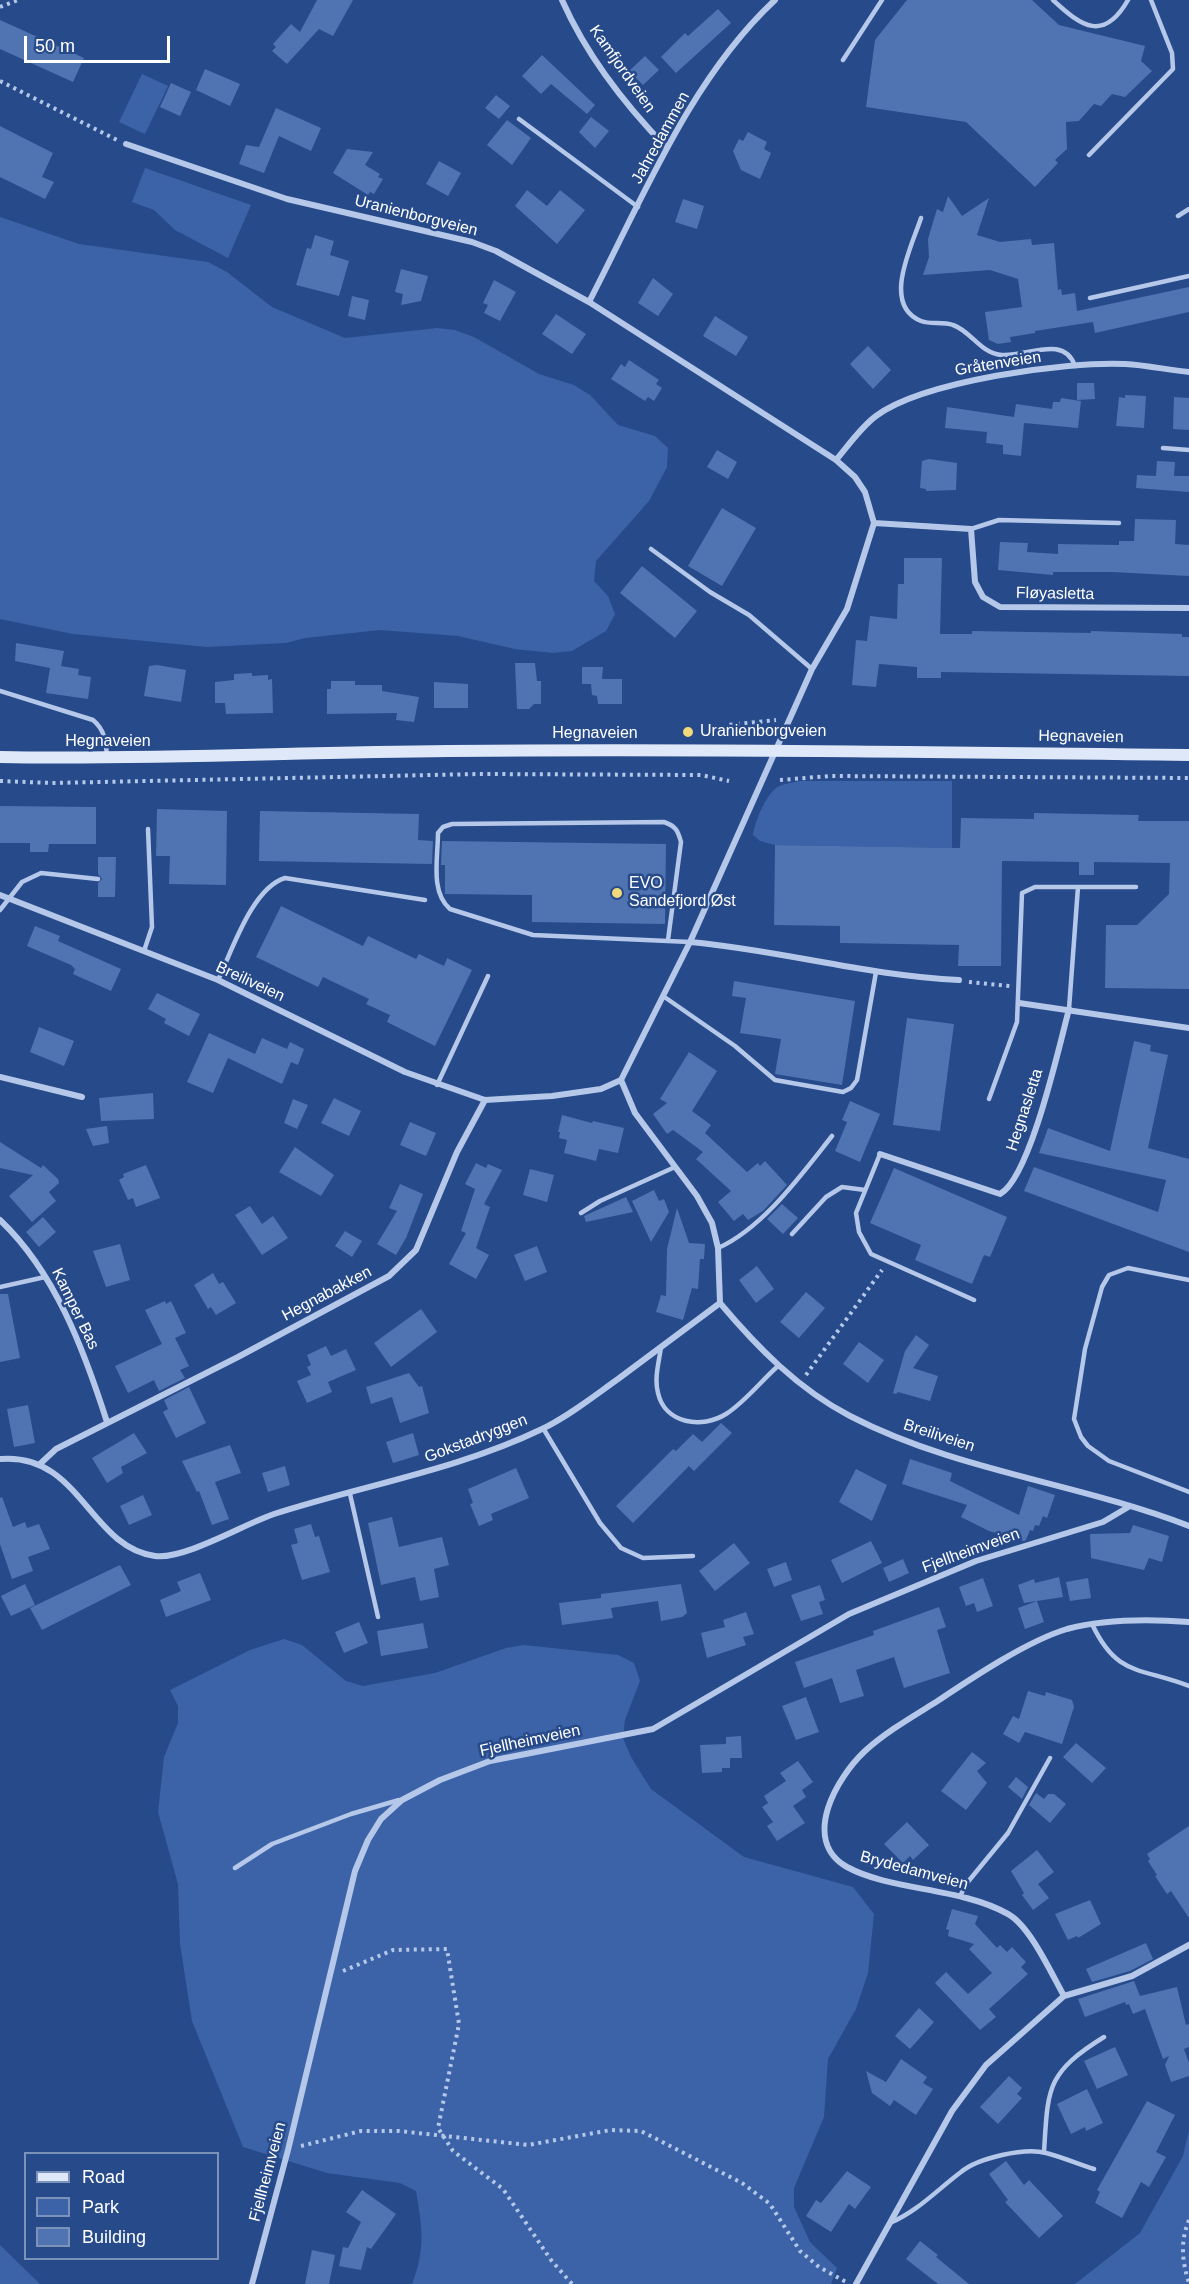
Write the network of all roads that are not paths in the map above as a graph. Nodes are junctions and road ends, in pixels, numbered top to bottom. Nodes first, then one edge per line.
1 (562, 0) edge
2 (775, 0) edge
3 (882, 0) edge
4 (1053, 0) edge
5 (1128, 0) edge
6 (1151, 0) edge
7 (843, 60) dead end
8 (519, 119) dead end
9 (126, 144) road end
10 (667, 148) junction
11 (1089, 155) dead end
12 (638, 207) junction
13 (1189, 209) edge
14 (1178, 216) dead end
15 (921, 218) dead end
16 (1189, 276) edge
17 (1090, 298) dead end
18 (589, 302) junction
19 (1075, 366) junction
20 (1189, 372) edge
21 (1163, 448) dead end
22 (1189, 450) edge
23 (836, 460) junction
24 (874, 523) junction
25 (1119, 523) dead end
26 (971, 529) junction
27 (651, 549) dead end
28 (1189, 608) edge
29 (812, 669) junction
30 (0, 691) edge
31 (776, 750) junction
32 (1189, 755) edge
33 (0, 757) edge
34 (107, 759) junction
35 (148, 829) dead end
36 (98, 879) dead end
37 (1078, 887) junction
38 (1136, 887) dead end
39 (0, 895) edge
40 (10, 899) junction
41 (425, 900) dead end
42 (0, 910) edge
43 (668, 940) junction
44 (690, 942) junction
45 (144, 951) junction
46 (876, 972) junction
47 (488, 976) dead end
48 (218, 980) junction
49 (959, 980) road end
50 (663, 996) junction
51 (1019, 1003) junction
52 (1069, 1010) junction
53 (1189, 1028) edge
54 (0, 1077) edge
55 (621, 1080) junction
56 (437, 1085) junction
57 (82, 1097) dead end
58 (989, 1099) dead end
59 (485, 1100) junction
60 (832, 1136) dead end
61 (880, 1154) joint
62 (675, 1167) junction
63 (865, 1190) junction
64 (581, 1213) dead end
65 (0, 1220) edge
66 (792, 1234) dead end
67 (718, 1248) junction
68 (45, 1277) junction
69 (1189, 1280) edge
70 (0, 1287) edge
71 (974, 1300) dead end
72 (720, 1303) junction
73 (662, 1347) junction
74 (777, 1366) junction
75 (107, 1422) junction
76 (543, 1428) junction
77 (0, 1459) edge
78 (41, 1463) junction
79 (1189, 1492) edge
80 (350, 1494) junction
81 (1130, 1506) junction
82 (1189, 1526) edge
83 (693, 1556) dead end
84 (378, 1617) dead end
85 (1189, 1622) edge
86 (1092, 1624) junction
87 (1189, 1686) edge
88 (1050, 1758) dead end
89 (402, 1800) junction
90 (236, 1868) dead end
91 (960, 1896) junction
92 (1189, 1945) edge
93 (1064, 1996) junction
94 (1104, 2037) dead end
95 (1044, 2152) junction
96 (1094, 2169) dead end
97 (889, 2223) junction
98 (252, 2284) edge
99 (856, 2284) edge

1 - 10 street, Kamfjordveien
2 - 10 street, Jahredammen
3 - 7 lane
4 - 5 lane
6 - 11 lane
8 - 12 lane
9 - 18 street, Uranienborgveien
10 - 12 street, Jahredammen
12 - 18 street, Jahredammen
13 - 14 lane
15 - 19 lane
16 - 17 lane
18 - 23 street, Uranienborgveien
19 - 20 street, Gråtenveien
19 - 23 street, Gråtenveien
21 - 22 lane
23 - 24 street, Uranienborgveien
24 - 26 street
24 - 29 street
25 - 26 lane
26 - 28 street, Fløyasletta
27 - 29 lane
29 - 31 street
30 - 34 lane
31 - 32 main road, Hegnaveien
31 - 34 main road, Hegnaveien
31 - 44 street
33 - 34 main road, Hegnaveien
35 - 45 lane
36 - 40 lane
37 - 38 lane
37 - 51 lane
37 - 52 lane
39 - 40 street, Breiliveien
40 - 42 lane
40 - 45 street, Breiliveien
41 - 48 lane
43 - 43 lane
43 - 44 lane
44 - 46 street
44 - 50 street
45 - 48 street, Breiliveien
46 - 49 street
46 - 50 lane
47 - 56 lane
48 - 56 street, Breiliveien
50 - 55 street
51 - 52 street
51 - 58 lane
52 - 53 street
52 - 61 street, Hegnasletta
54 - 57 street
55 - 59 street
55 - 62 street
56 - 59 street, Breiliveien
59 - 75 street, Hegnabakken
60 - 67 lane
61 - 63 lane
62 - 64 lane
62 - 67 street
63 - 66 lane
63 - 71 lane
65 - 68 street, Kamper Bas
67 - 72 street
68 - 70 lane
68 - 75 street, Kamper Bas
69 - 79 lane
72 - 73 street, Gokstadryggen
72 - 74 street, Breiliveien
73 - 74 lane
73 - 76 street, Gokstadryggen
74 - 81 street, Breiliveien
75 - 78 street, Hegnabakken
76 - 80 street, Gokstadryggen
76 - 83 lane
77 - 78 street, Gokstadryggen
78 - 80 street, Gokstadryggen
80 - 84 lane
81 - 82 street, Breiliveien
81 - 89 street, Fjellheimveien
85 - 86 street, Brydedamveien
86 - 87 lane
86 - 91 street, Brydedamveien
88 - 91 lane
89 - 90 lane
89 - 98 street, Fjellheimveien
91 - 93 street, Brydedamveien
92 - 93 street
93 - 97 street
94 - 95 lane
95 - 96 lane
95 - 97 lane
97 - 99 street

